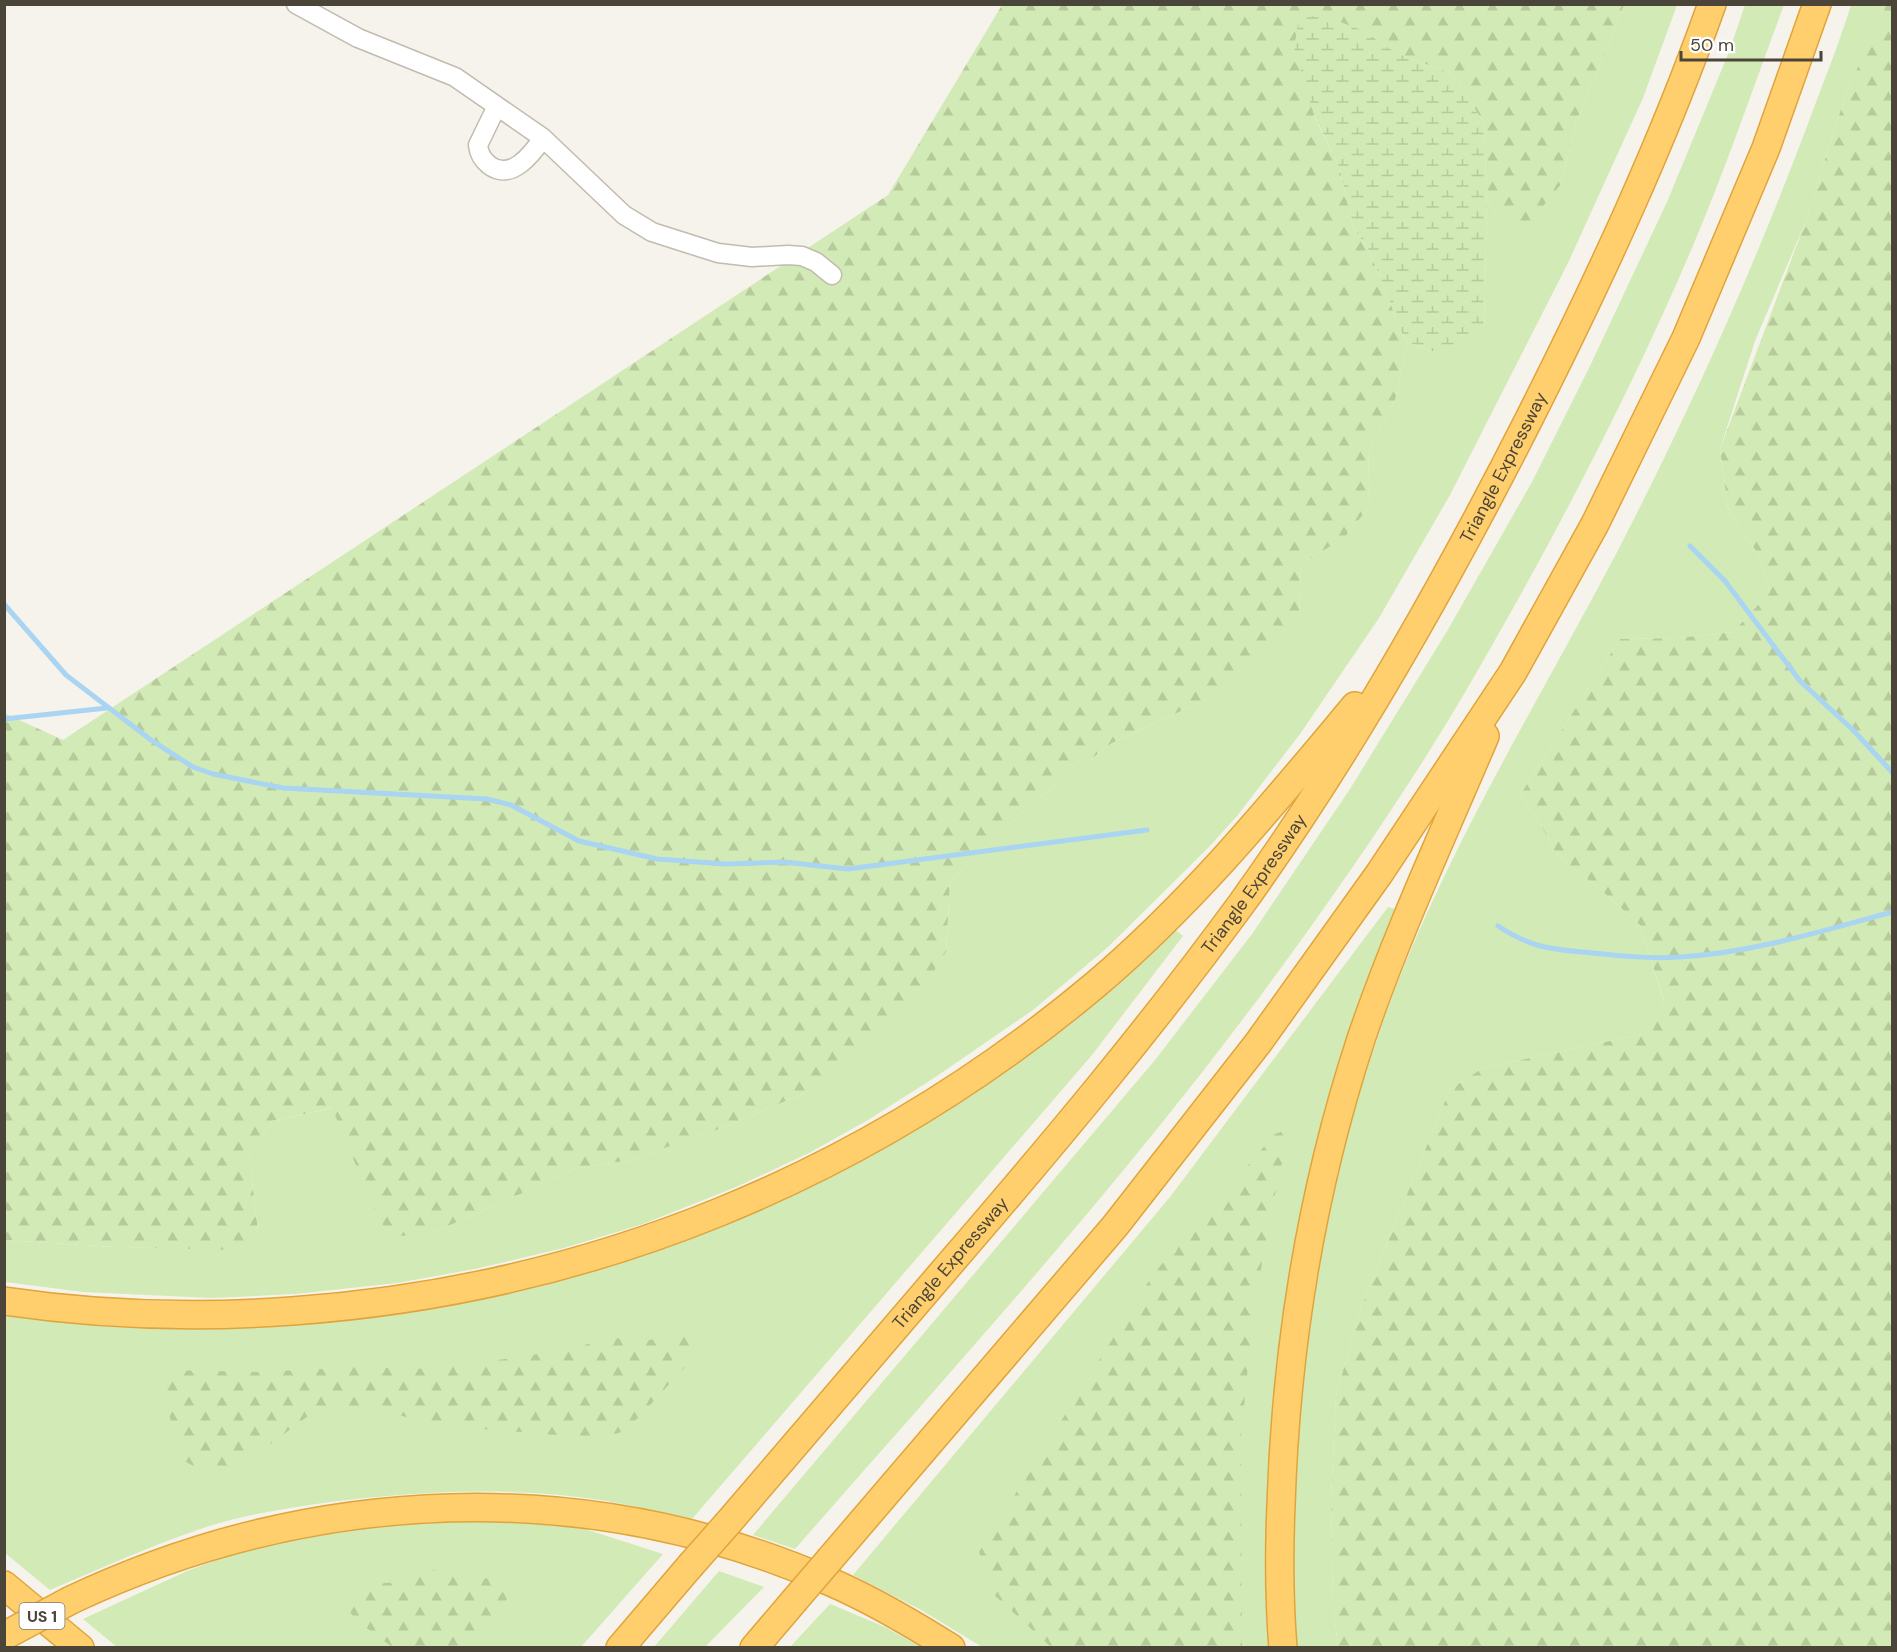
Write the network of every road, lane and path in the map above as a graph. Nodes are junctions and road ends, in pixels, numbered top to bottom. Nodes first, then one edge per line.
1 (296, 4) edge
2 (1712, 4) edge
3 (1817, 4) edge
4 (498, 106) junction
5 (543, 138) junction
6 (832, 275) dead end
7 (1402, 650) junction
8 (1513, 672) junction
9 (4, 1301) edge
10 (4, 1585) edge
11 (4, 1636) edge
12 (80, 1647) edge
13 (620, 1647) edge
14 (754, 1647) edge
15 (951, 1647) edge
16 (1282, 1647) edge

1 - 4 lane
2 - 7 highway, Triangle Expressway
3 - 8 highway
4 - 5 lane
4 - 5 lane
5 - 6 lane
7 - 9 highway
7 - 13 highway, Triangle Expressway, bridge
8 - 14 highway, bridge
8 - 16 highway
10 - 12 highway, US 1
11 - 15 highway, bridge

